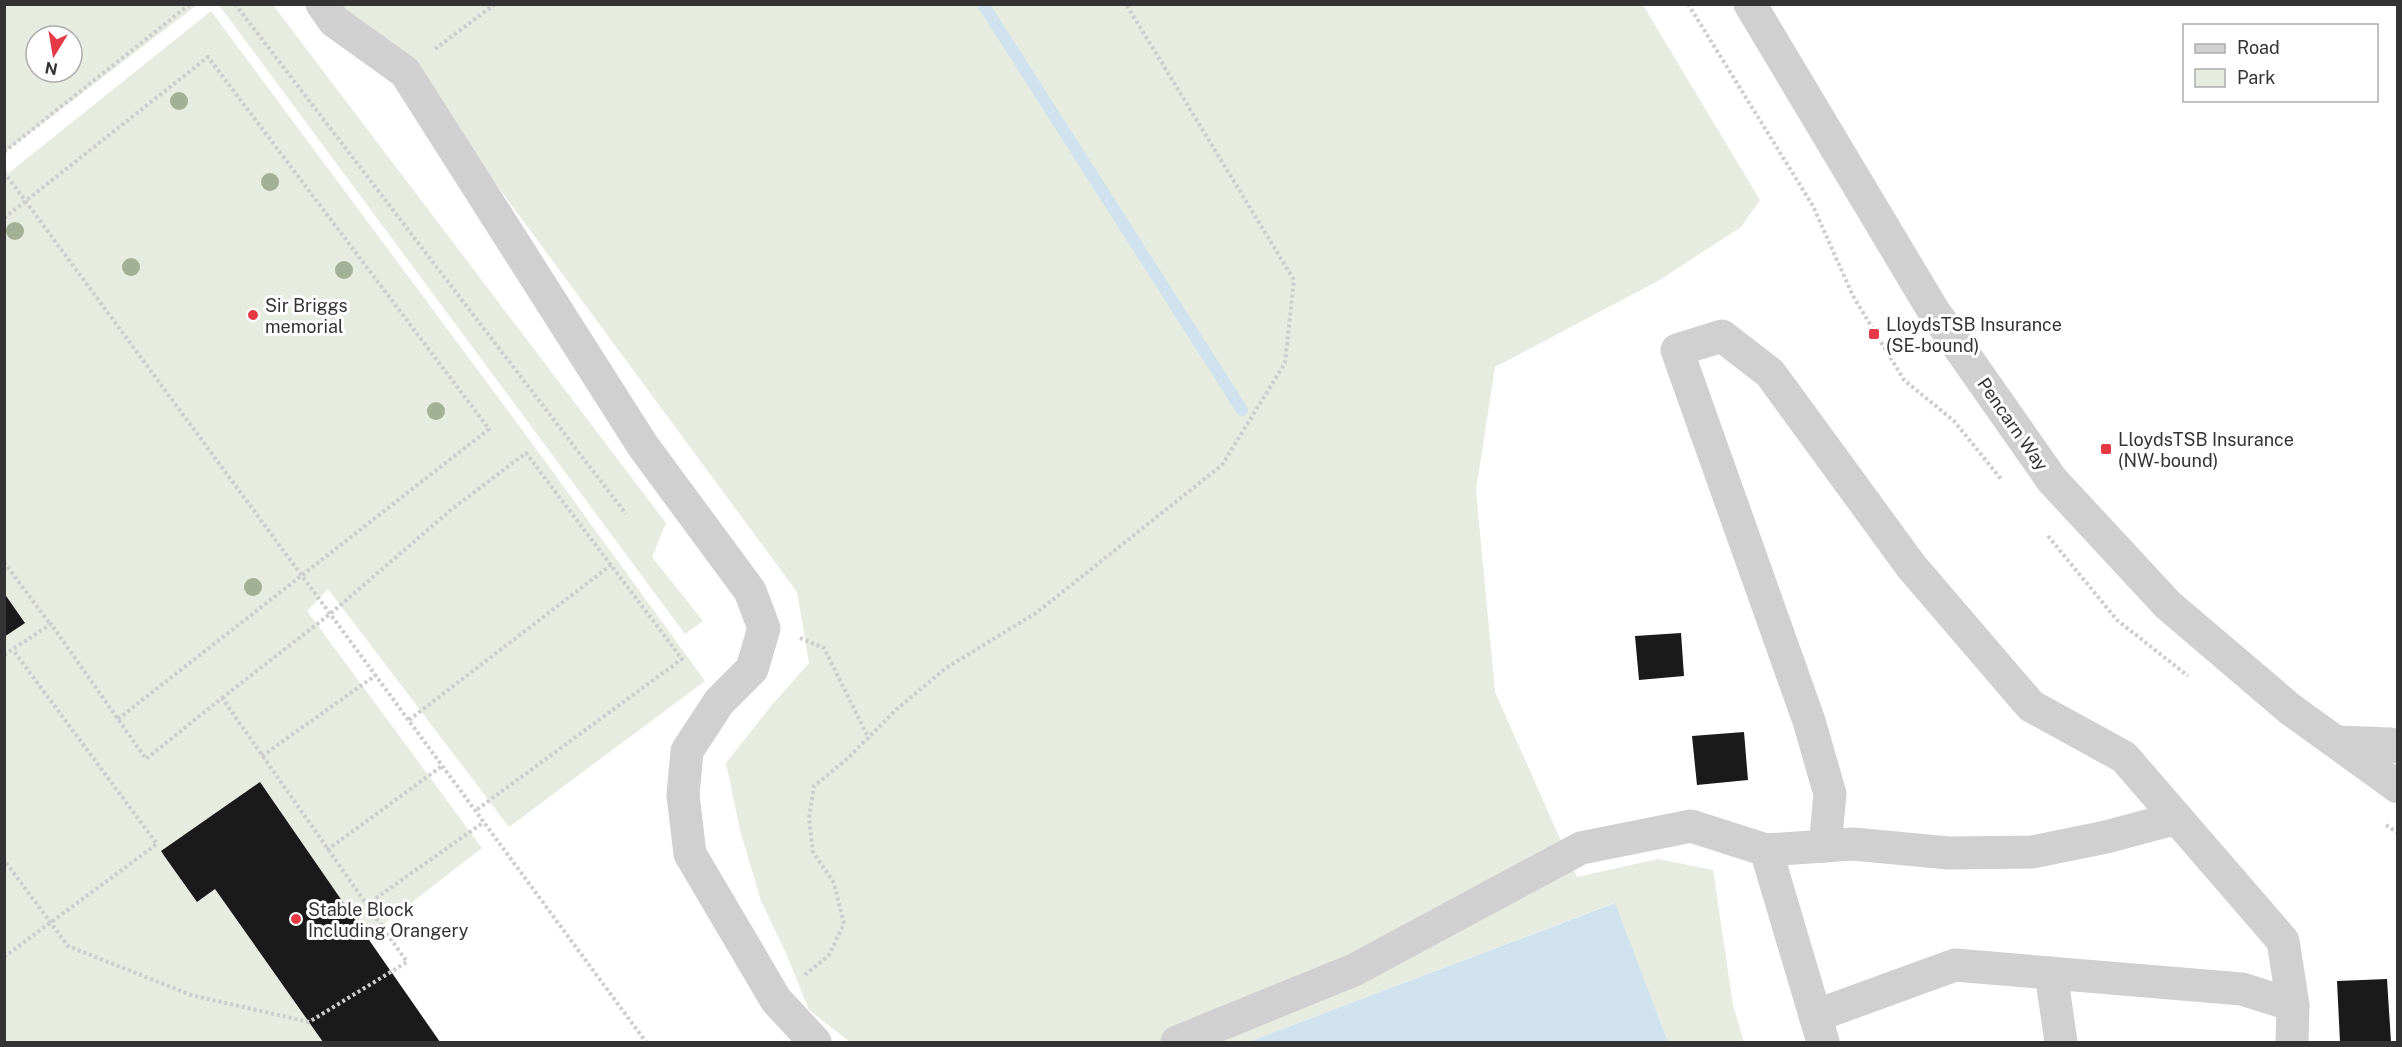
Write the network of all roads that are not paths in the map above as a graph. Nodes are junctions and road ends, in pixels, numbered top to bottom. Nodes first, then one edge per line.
1 (322, 4) edge
2 (1750, 4) edge
3 (2339, 742) junction
4 (2397, 747) edge
5 (2397, 787) edge
6 (2177, 818) junction
7 (1825, 846) junction
8 (1766, 850) junction
9 (2051, 973) junction
10 (2294, 1005) junction
11 (1819, 1029) edge
12 (814, 1042) edge
13 (1177, 1042) edge
14 (2061, 1042) edge
15 (2292, 1042) edge

1 - 12 street
2 - 3 street, Pencarn Way
3 - 4 street
3 - 5 street, Pencarn Way
6 - 7 street
6 - 7 street
6 - 10 street
7 - 8 street
8 - 11 street
8 - 13 street
9 - 10 street
9 - 11 street
9 - 14 street
10 - 15 street

